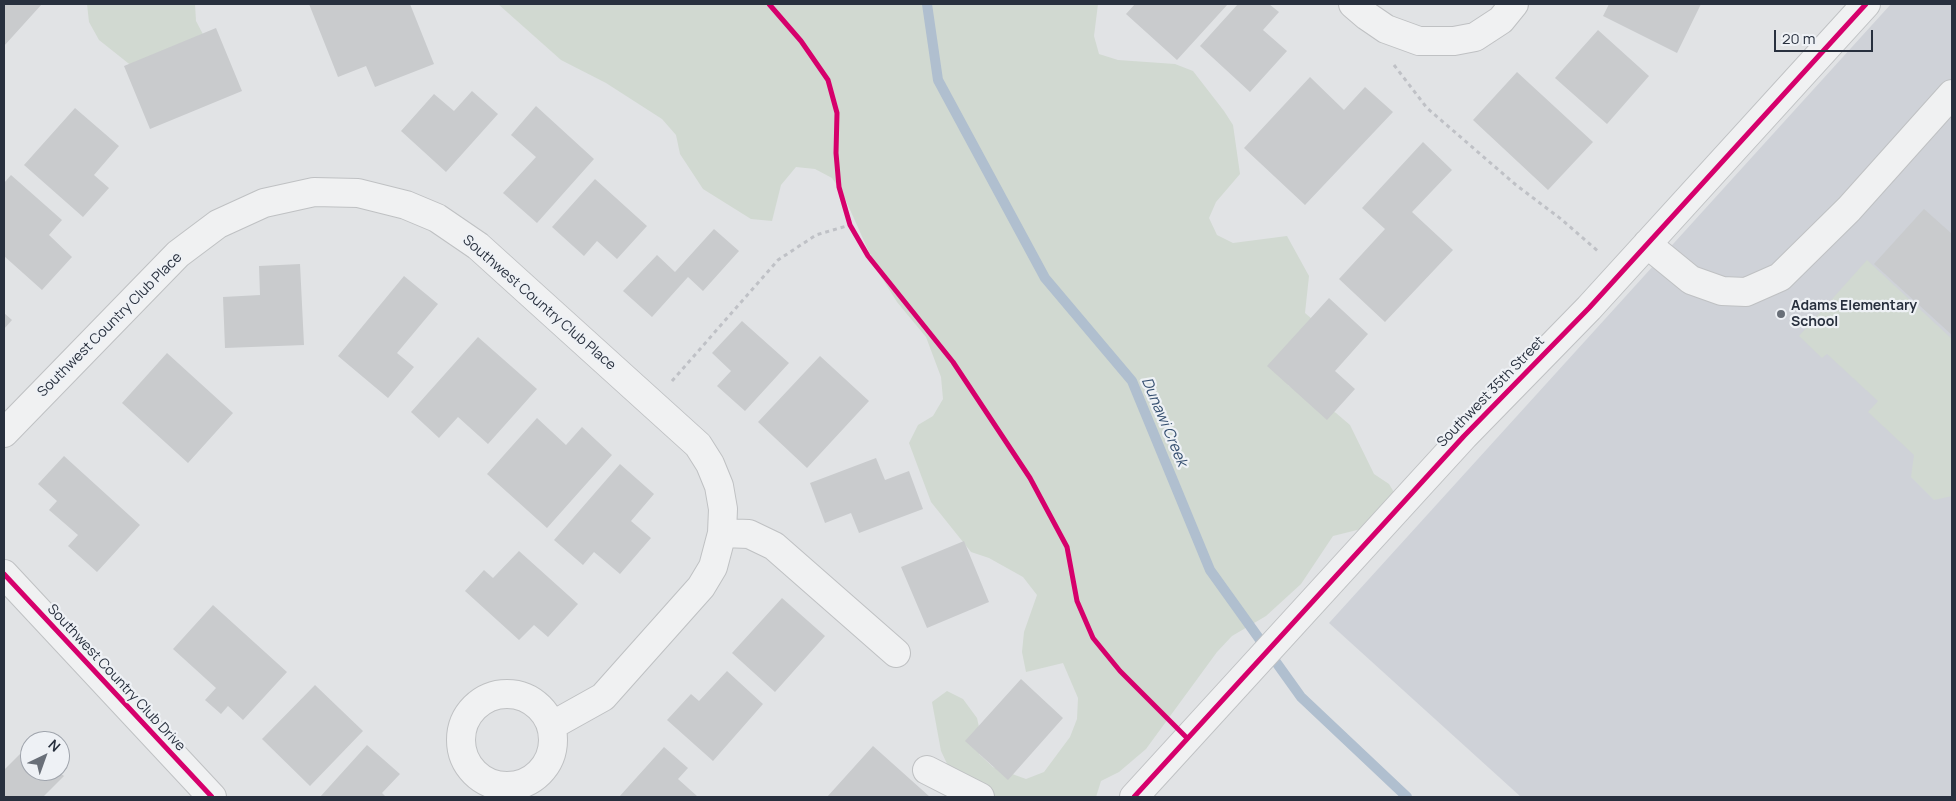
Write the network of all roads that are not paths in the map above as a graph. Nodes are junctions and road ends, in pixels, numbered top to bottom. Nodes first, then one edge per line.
1 (1354, 4) edge
2 (1514, 4) edge
3 (1866, 4) edge
4 (1952, 94) edge
5 (1647, 244) junction
6 (4, 433) edge
7 (722, 533) junction
8 (4, 574) edge
9 (896, 653) dead end
10 (551, 726) junction
11 (927, 770) dead end
12 (524, 790) edge
13 (212, 797) edge
14 (980, 797) edge
15 (1134, 797) edge

1 - 2 street
3 - 5 street, Southwest 35th Street
4 - 5 street
5 - 15 street, Southwest 35th Street
6 - 7 street, Southwest Country Club Place
7 - 9 street
7 - 10 street, Southwest Country Club Place
8 - 13 street, Southwest Country Club Drive
10 - 12 street
10 - 12 street
11 - 14 street

